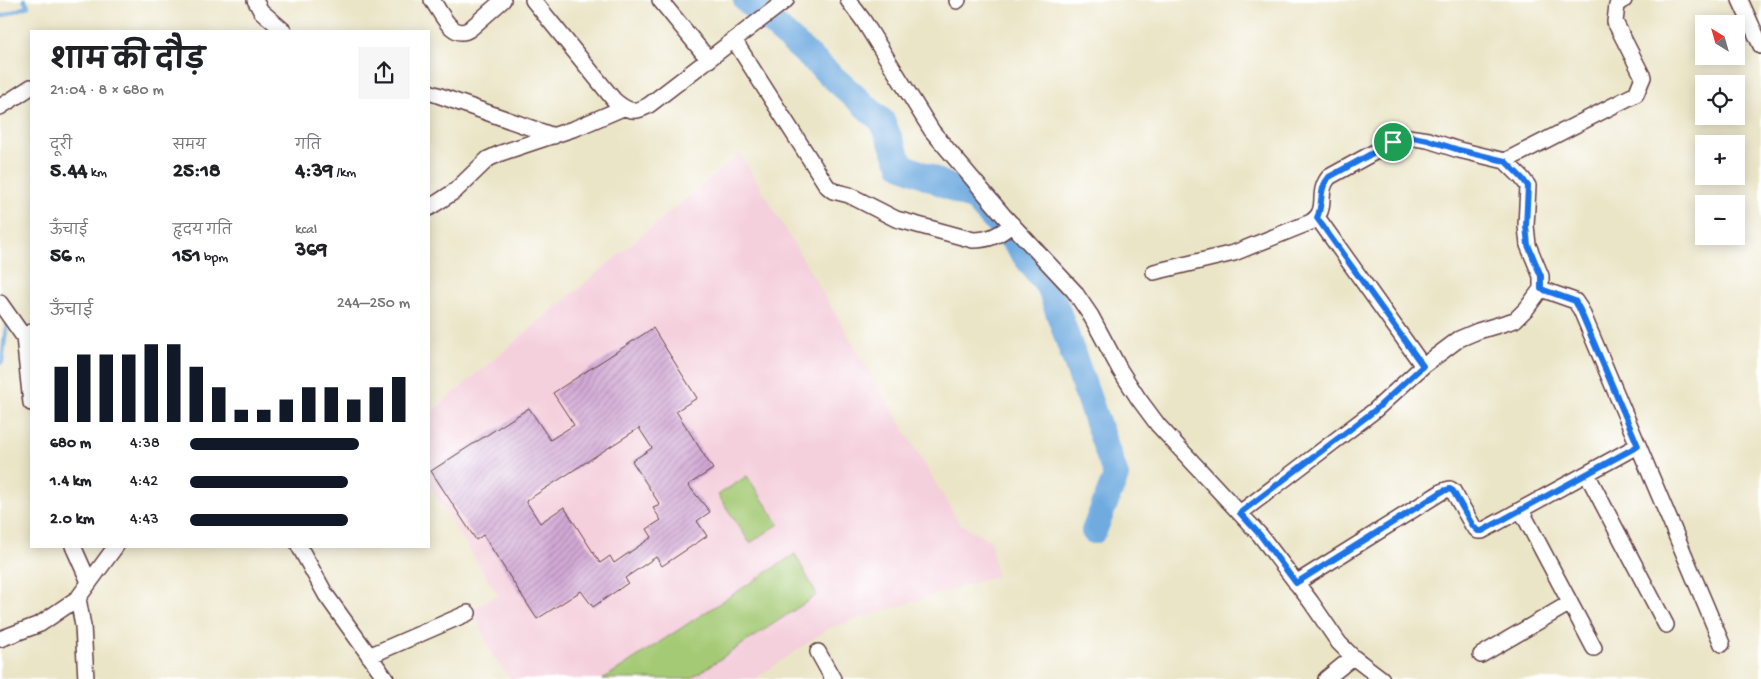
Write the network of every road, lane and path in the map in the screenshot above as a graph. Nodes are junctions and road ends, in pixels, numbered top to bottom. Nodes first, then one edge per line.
1 (255, 0) edge
2 (432, 0) edge
3 (503, 0) edge
4 (533, 0) edge
5 (660, 0) edge
6 (848, 0) edge
7 (1624, 0) edge
8 (1740, 0) edge
9 (777, 4) edge
10 (283, 30) edge
11 (734, 40) junction
12 (1761, 46) edge
13 (709, 60) junction
14 (30, 88) edge
15 (430, 92) edge
16 (0, 108) edge
17 (623, 108) junction
18 (554, 136) junction
19 (1505, 161) junction
20 (430, 207) edge
21 (1317, 218) junction
22 (1006, 229) junction
23 (1154, 272) dead end
24 (1541, 289) junction
25 (0, 303) edge
26 (28, 335) edge
27 (1423, 366) junction
28 (30, 380) edge
29 (1638, 446) junction
30 (1587, 474) junction
31 (1521, 510) junction
32 (1240, 513) junction
33 (74, 548) edge
34 (114, 548) edge
35 (300, 548) edge
36 (89, 582) junction
37 (1296, 583) junction
38 (78, 598) junction
39 (1570, 603) junction
40 (468, 613) dead end
41 (1666, 625) dead end
42 (0, 639) edge
43 (1722, 644) dead end
44 (1594, 648) dead end
45 (818, 652) dead end
46 (1481, 655) dead end
47 (369, 656) junction
48 (1352, 657) junction
49 (86, 679) edge
50 (386, 679) edge
51 (833, 679) edge
52 (1326, 679) edge
53 (1382, 679) edge

1 - 10 street
2 - 3 street
4 - 17 street
5 - 13 street
6 - 22 street
7 - 19 street
8 - 12 street
9 - 11 street
11 - 13 street
11 - 22 street
13 - 17 street
14 - 16 street
15 - 18 street
17 - 18 street
18 - 20 street
19 - 21 street
19 - 24 street
21 - 23 street
21 - 27 street
22 - 32 street
24 - 27 street
24 - 29 street
25 - 26 street
26 - 28 street
27 - 32 street
29 - 30 street
29 - 43 street
30 - 31 street
30 - 41 street
31 - 37 street
31 - 39 street
32 - 37 street
33 - 36 street
34 - 36 street
35 - 47 street
36 - 38 street
37 - 48 street
38 - 42 street
38 - 49 street
39 - 44 street
39 - 46 street
40 - 47 street
45 - 51 street
47 - 50 street
48 - 52 street
48 - 53 street

